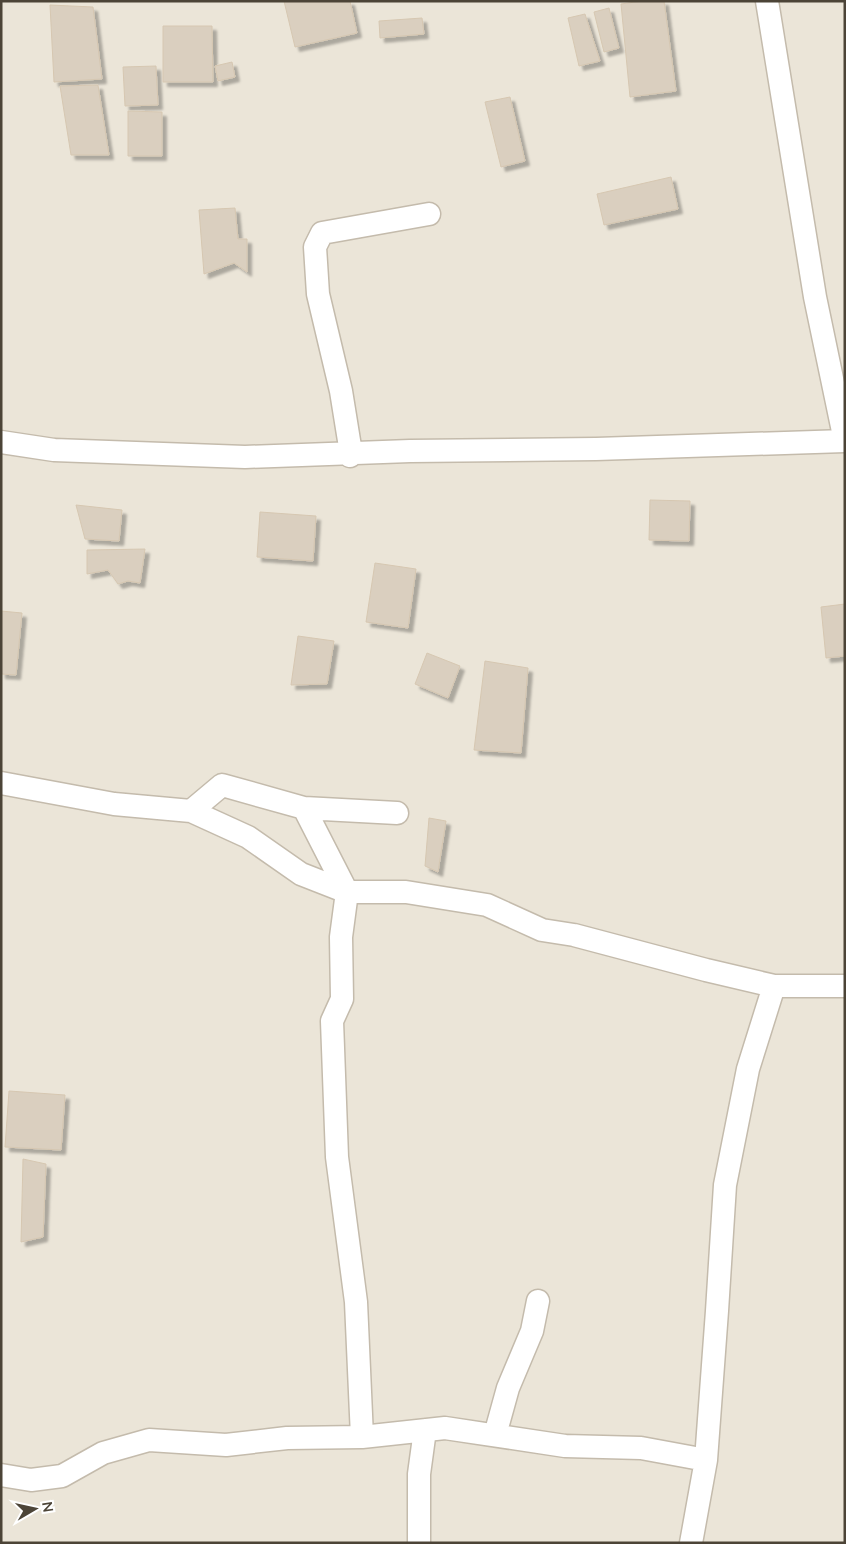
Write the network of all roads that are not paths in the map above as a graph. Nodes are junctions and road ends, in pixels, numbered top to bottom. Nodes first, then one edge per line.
1 (767, 1) edge
2 (429, 214) dead end
3 (1, 442) edge
4 (351, 454) junction
5 (1, 783) edge
6 (304, 808) junction
7 (190, 811) junction
8 (398, 813) dead end
9 (347, 892) junction
10 (774, 986) junction
11 (845, 986) edge
12 (538, 1301) dead end
13 (425, 1430) junction
14 (495, 1435) junction
15 (362, 1437) junction
16 (706, 1460) junction
17 (1, 1475) edge
18 (419, 1543) edge
19 (691, 1543) edge

1 - 4 street
2 - 4 street
3 - 4 street
5 - 7 street
6 - 7 street
6 - 8 street
6 - 9 street
7 - 9 street
9 - 10 street
9 - 15 street
10 - 11 street
10 - 16 street
12 - 14 street
13 - 14 street
13 - 15 street
13 - 18 street
14 - 16 street
15 - 17 street
16 - 19 street

